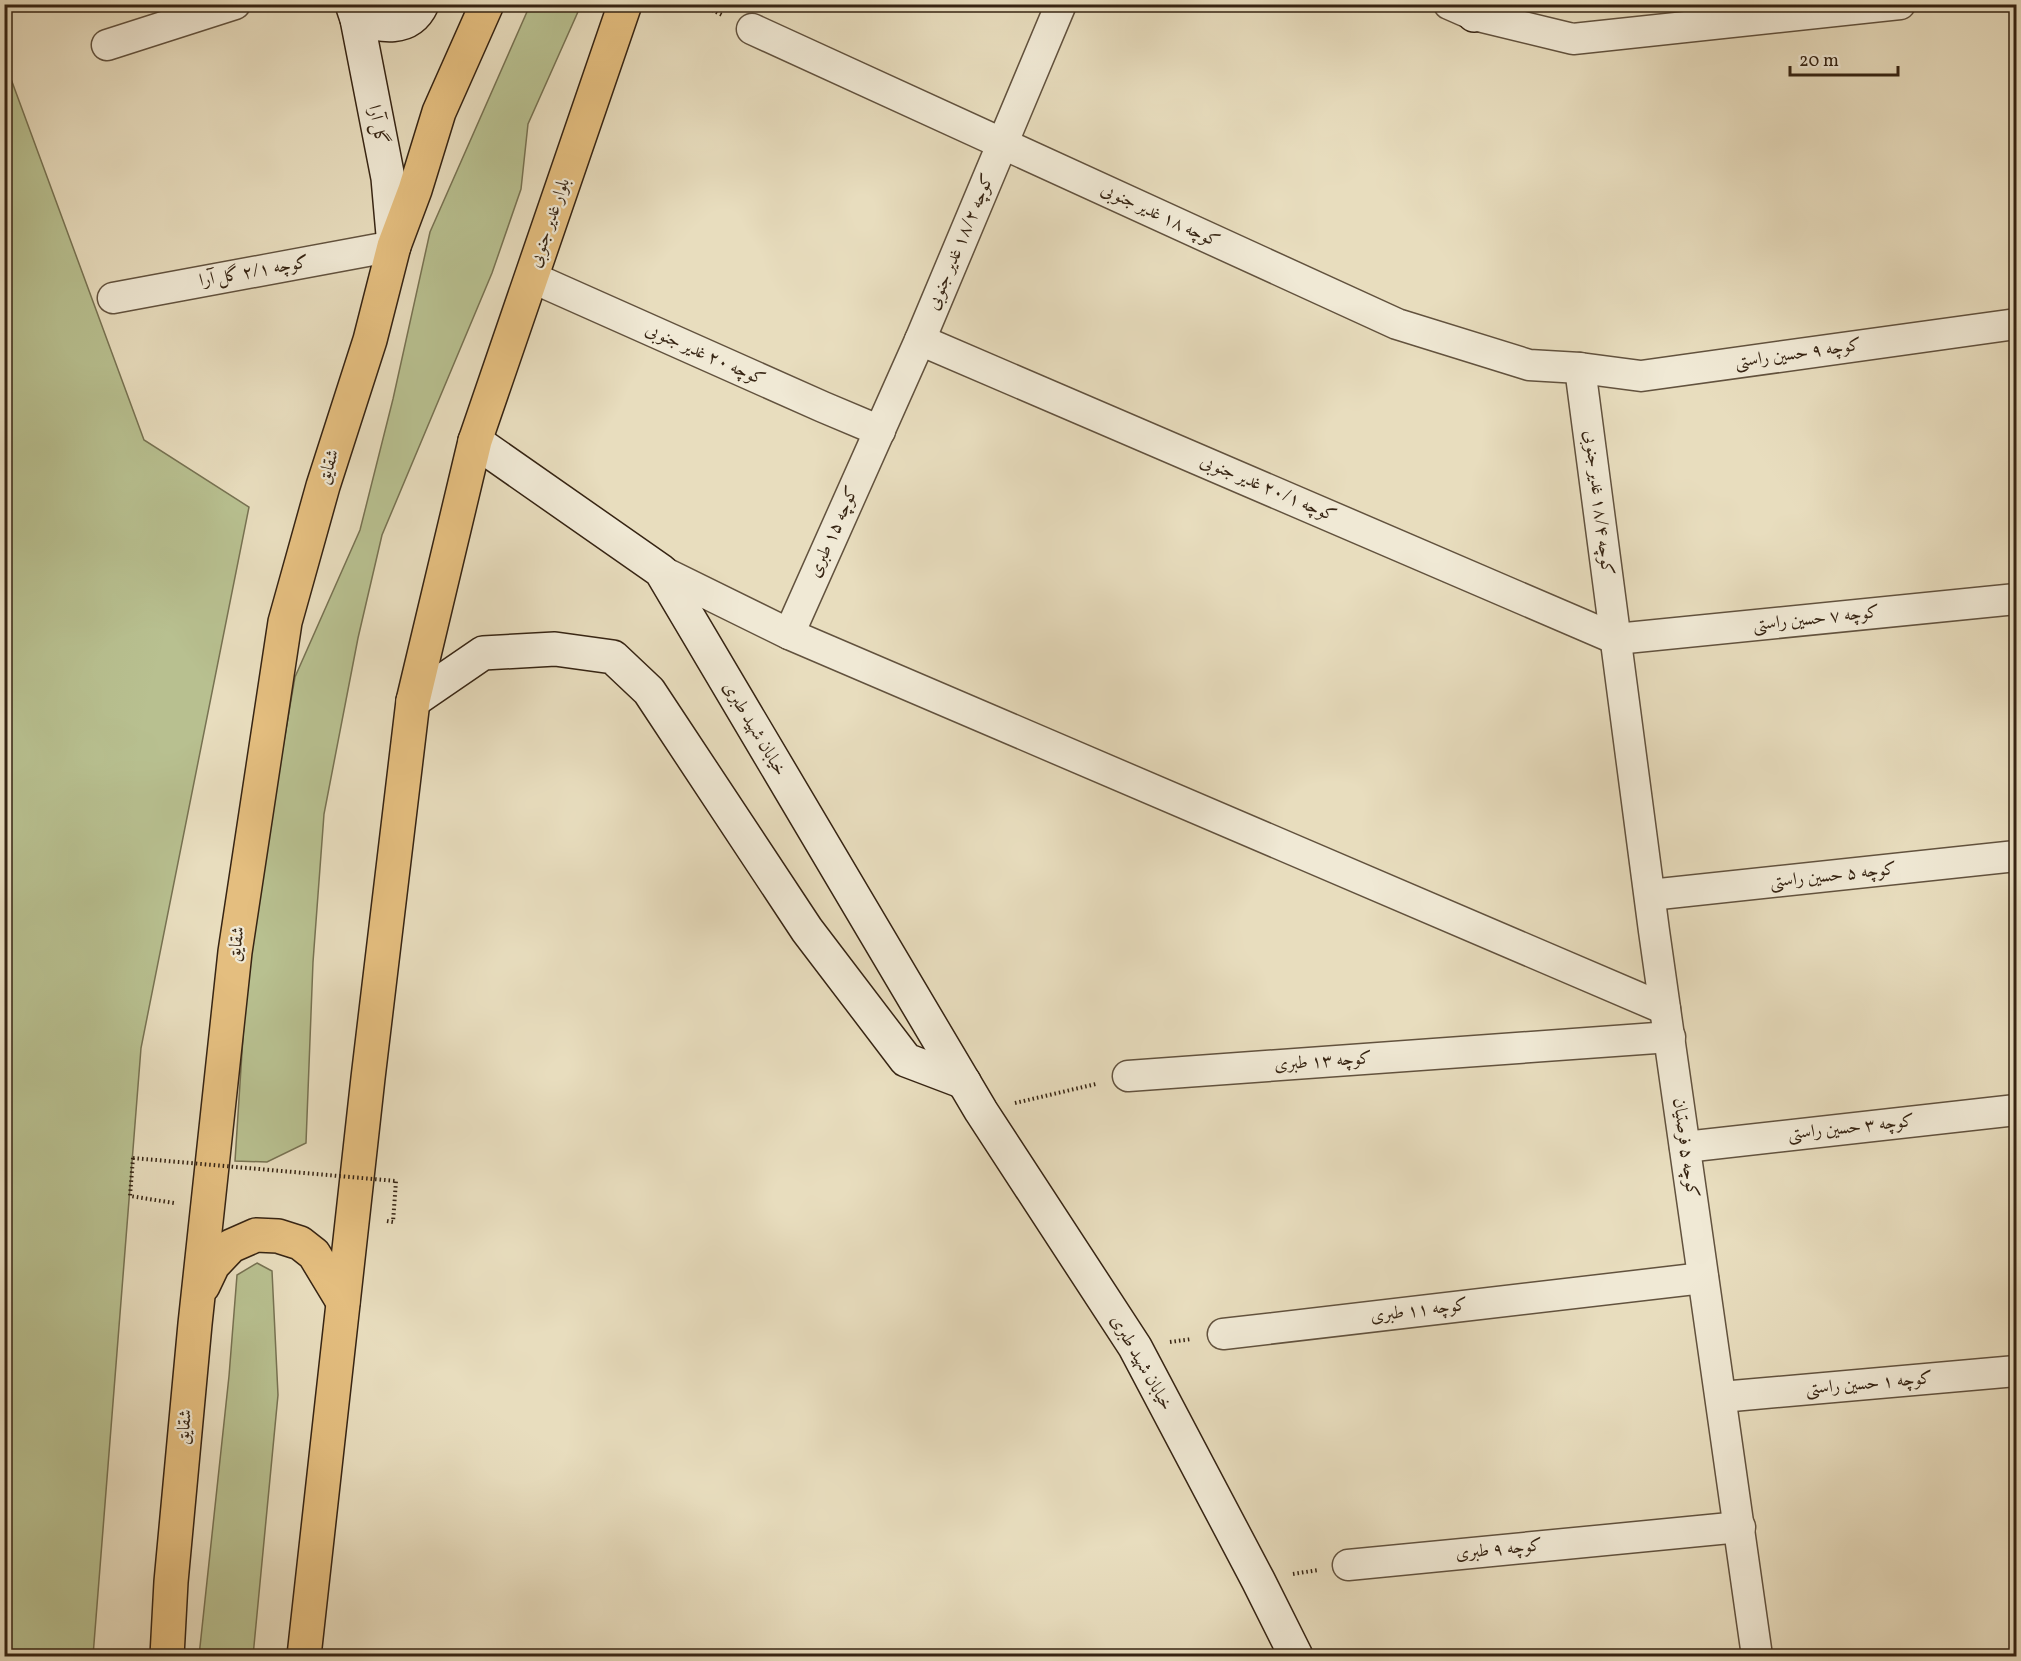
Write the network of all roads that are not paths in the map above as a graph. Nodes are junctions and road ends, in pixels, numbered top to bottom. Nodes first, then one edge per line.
1 (235, 4) edge
2 (422, 4) edge
3 (487, 4) edge
4 (626, 4) edge
5 (1061, 4) edge
6 (1900, 4) edge
7 (1467, 8) edge
8 (354, 12) edge
9 (752, 29) dead end
10 (107, 45) dead end
11 (1002, 144) junction
12 (394, 246) junction
13 (531, 277) junction
14 (113, 298) dead end
15 (2016, 324) edge
16 (920, 340) junction
17 (1580, 368) junction
18 (880, 431) junction
19 (475, 441) junction
20 (661, 571) junction
21 (2016, 600) edge
22 (789, 634) junction
23 (1616, 639) junction
24 (413, 701) junction
25 (2016, 856) edge
26 (1650, 895) junction
27 (1667, 1023) junction
28 (1128, 1077) road end
29 (964, 1082) junction
30 (2016, 1110) edge
31 (1685, 1147) junction
32 (1703, 1278) junction
33 (198, 1298) junction
34 (343, 1302) junction
35 (1222, 1334) road end
36 (2016, 1371) edge
37 (1721, 1397) junction
38 (1740, 1527) junction
39 (1348, 1565) road end
40 (167, 1656) edge
41 (304, 1656) edge
42 (1292, 1656) edge
43 (1757, 1656) edge

1 - 10 street
2 - 8 street
3 - 12 main road
4 - 13 main road, بلوار غدیر جنوبی
5 - 11 street, کوچه ۱۸/۲ غدیر جنوبی
6 - 7 street
8 - 12 street, گل آرا
9 - 11 street, کوچه ۱۸ غدیر جنوبی
11 - 16 street, کوچه ۱۸/۲ غدیر جنوبی
11 - 17 street, کوچه ۱۸ غدیر جنوبی
12 - 14 street, کوچه ۲/۱ گل آرا
12 - 33 main road, شقایق
13 - 18 street, کوچه ۲۰ غدیر جنوبی
13 - 19 main road, بلوار غدیر جنوبی
15 - 17 street, کوچه ۹ حسین راستی
16 - 18 street, کوچه ۱۸/۲ غدیر جنوبی
16 - 23 street, کوچه ۲۰/۱ غدیر جنوبی
17 - 23 street, کوچه ۱۸/۴ غدیر جنوبی
18 - 22 street, کوچه ۱۵ طبری
19 - 20 street, خیابان شهید طبری
19 - 24 main road
20 - 22 street
20 - 29 street, خیابان شهید طبری
21 - 23 street, کوچه ۷ حسین راستی
22 - 27 street
23 - 26 street, کوچه ۵ فرصتیان
24 - 29 street
24 - 34 main road
25 - 26 street, کوچه ۵ حسین راستی
26 - 27 street, کوچه ۵ فرصتیان
27 - 28 street, کوچه ۱۳ طبری
27 - 31 street, کوچه ۵ فرصتیان
29 - 42 street, خیابان شهید طبری
30 - 31 street, کوچه ۳ حسین راستی
31 - 32 street, کوچه ۵ فرصتیان
32 - 35 street, کوچه ۱۱ طبری
32 - 37 street, کوچه ۵ فرصتیان
33 - 34 main road
33 - 40 main road, شقایق
34 - 41 main road
36 - 37 street, کوچه ۱ حسین راستی
37 - 38 street, کوچه ۵ فرصتیان
38 - 39 street, کوچه ۹ طبری
38 - 43 street, کوچه ۵ فرصتیان

